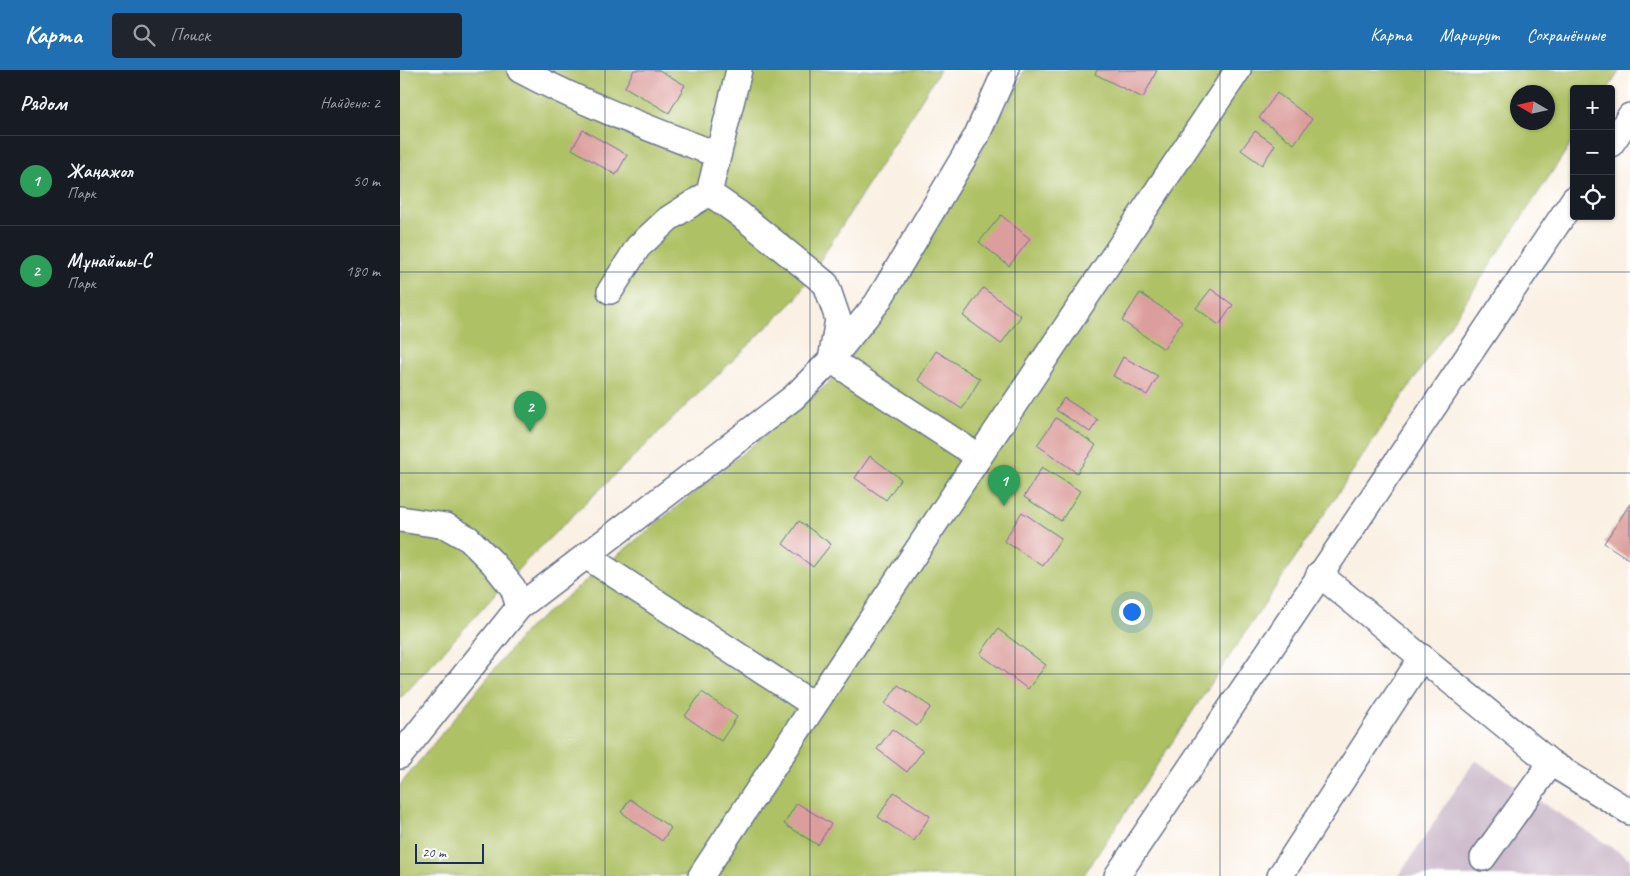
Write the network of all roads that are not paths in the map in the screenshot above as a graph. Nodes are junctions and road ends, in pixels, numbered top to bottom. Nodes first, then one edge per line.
1 (520, 70) edge
2 (739, 70) edge
3 (1006, 70) edge
4 (1238, 70) edge
5 (1630, 116) edge
6 (1615, 138) edge
7 (718, 155) junction
8 (709, 193) junction
9 (1570, 205) edge
10 (610, 291) dead end
11 (831, 360) junction
12 (978, 457) junction
13 (400, 518) edge
14 (586, 556) junction
15 (1319, 574) junction
16 (519, 607) junction
17 (1422, 657) junction
18 (814, 705) junction
19 (400, 756) edge
20 (1551, 763) junction
21 (1630, 812) edge
22 (1483, 858) dead end
23 (701, 876) edge
24 (1117, 876) edge
25 (1280, 876) edge

1 - 7 street
2 - 7 street
3 - 11 street
4 - 12 street
5 - 6 street
7 - 8 street
8 - 10 street
8 - 11 street
9 - 15 street
11 - 12 street
11 - 14 street
12 - 18 street
13 - 16 street
14 - 16 street
14 - 18 street
15 - 17 street
15 - 24 street
16 - 19 street
17 - 20 street
17 - 25 street
18 - 23 street
20 - 21 street
20 - 22 street

